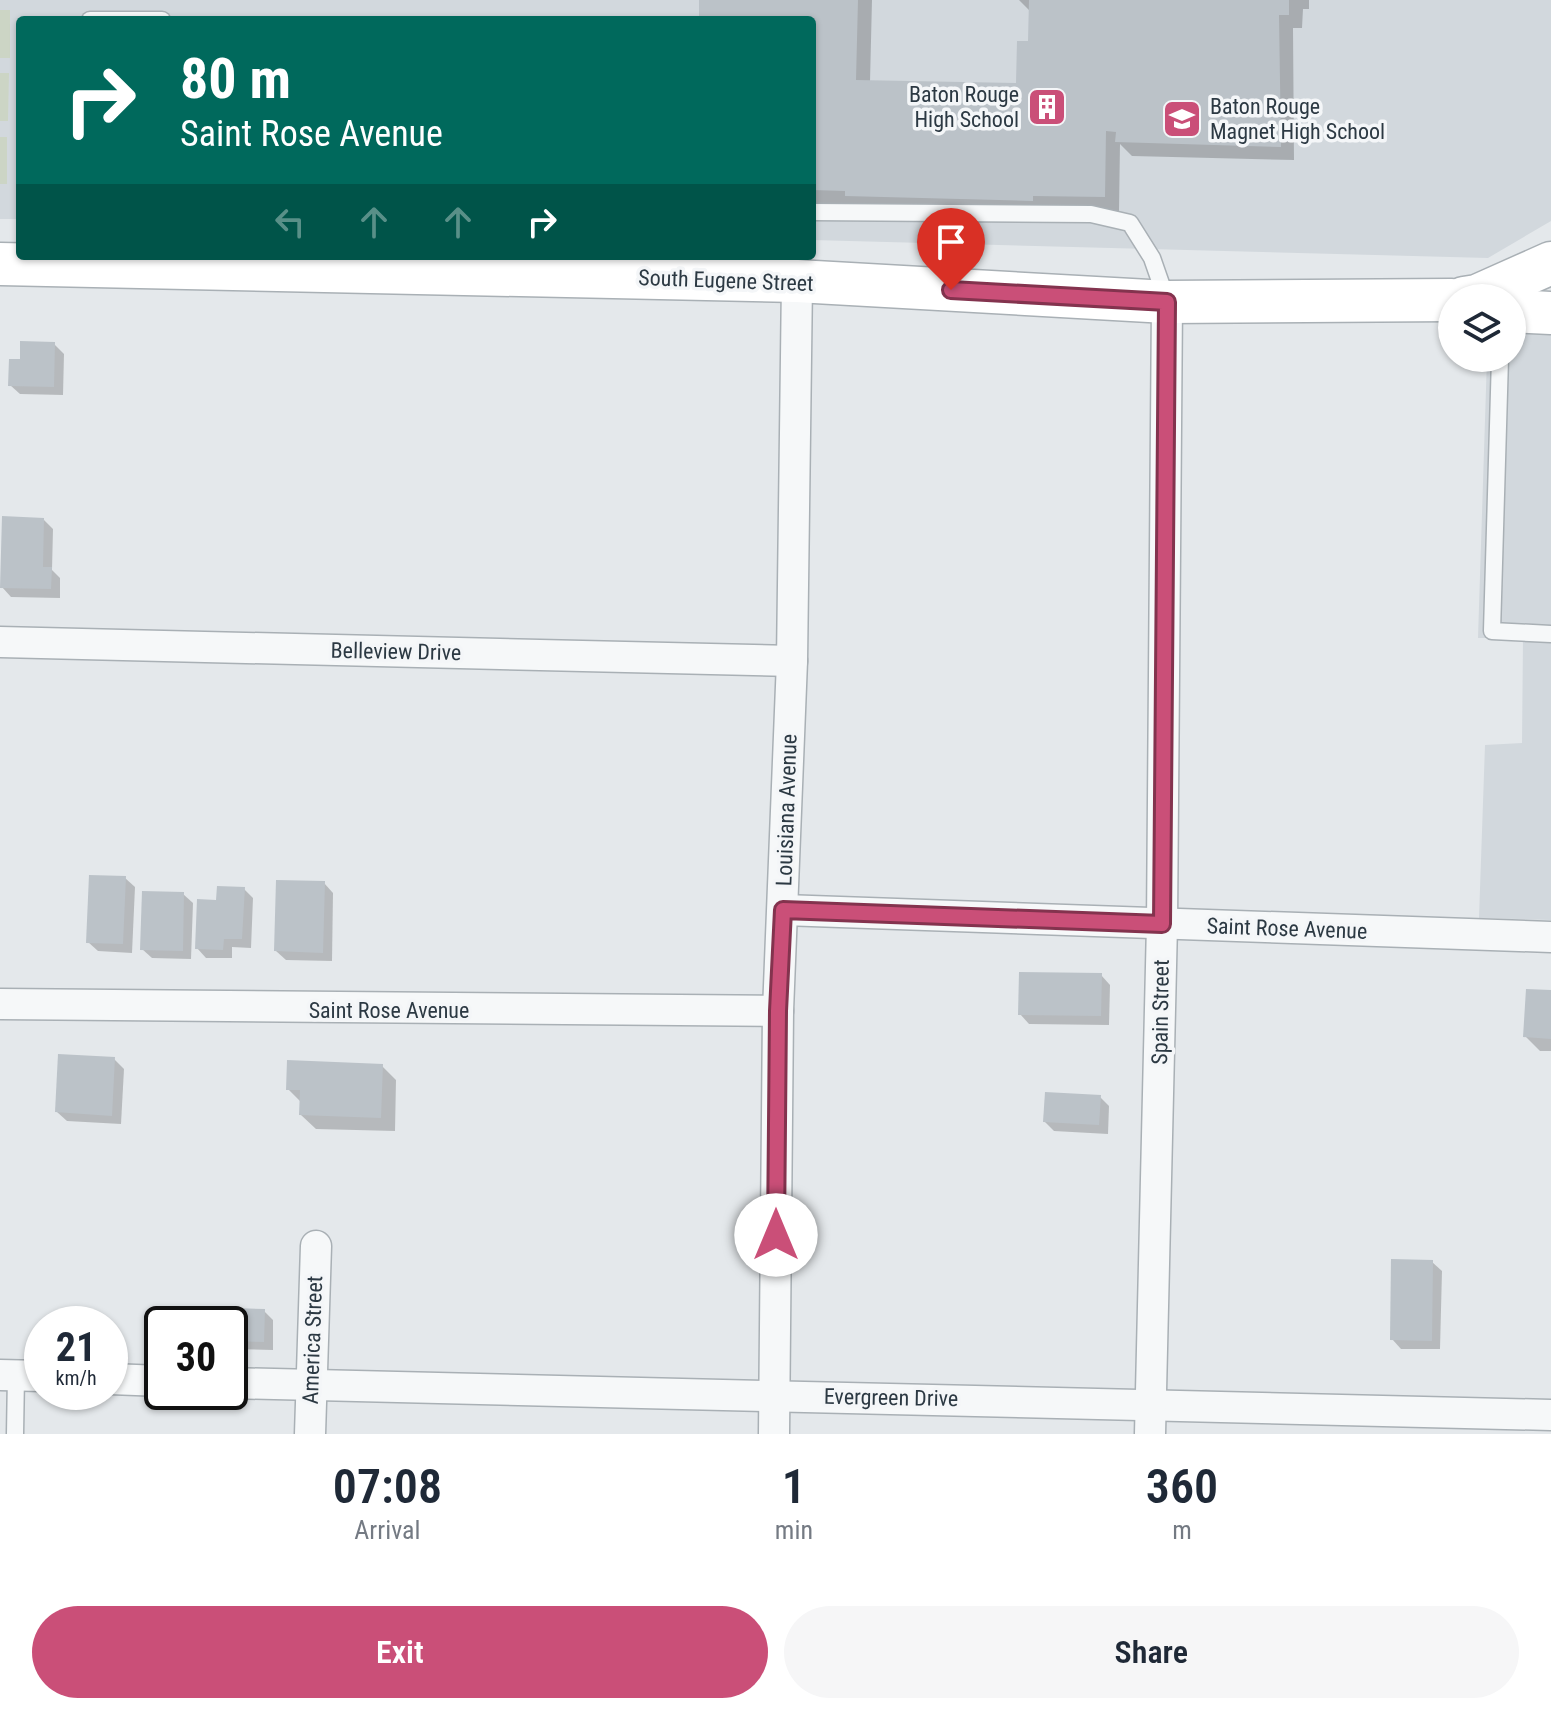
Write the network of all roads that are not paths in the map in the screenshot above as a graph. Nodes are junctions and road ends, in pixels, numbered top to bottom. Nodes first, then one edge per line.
1 (816, 212) edge
2 (1551, 263) edge
3 (0, 264) edge
4 (382, 264) edge
5 (716, 268) edge
6 (797, 281) junction
7 (1510, 284) edge
8 (1438, 301) edge
9 (1167, 302) junction
10 (1526, 309) edge
11 (1551, 313) edge
12 (1500, 372) edge
13 (1551, 634) edge
14 (0, 642) edge
15 (792, 661) junction
16 (783, 910) junction
17 (1162, 924) junction
18 (1551, 937) edge
19 (0, 1004) edge
20 (778, 1011) junction
21 (316, 1246) dead end
22 (19, 1376) edge
23 (248, 1384) edge
24 (309, 1386) junction
25 (775, 1394) junction
26 (1150, 1403) junction
27 (1551, 1415) edge
28 (15, 1434) edge
29 (310, 1434) edge
30 (774, 1434) edge
31 (1150, 1434) edge

1 - 9 lane
2 - 7 street, South Eugene Street
3 - 4 street, South Eugene Street
4 - 5 street, South Eugene Street
5 - 6 street, South Eugene Street
6 - 9 street, South Eugene Street
6 - 15 street, Louisiana Avenue
8 - 9 street, South Eugene Street
9 - 17 street, Spain Street
10 - 11 street
12 - 13 lane
14 - 15 street, Belleview Drive
15 - 16 street, Louisiana Avenue
16 - 17 street, Saint Rose Avenue
16 - 20 street, Louisiana Avenue
17 - 18 street, Saint Rose Avenue
17 - 26 street, Spain Street
19 - 20 street, Saint Rose Avenue
20 - 25 street, Louisiana Avenue
21 - 24 street, America Street
22 - 28 lane
23 - 24 street, Evergreen Drive
24 - 25 street, Evergreen Drive
24 - 29 street, America Street
25 - 26 street, Evergreen Drive
25 - 30 street, Louisiana Avenue
26 - 27 street, Evergreen Drive
26 - 31 street, Spain Street

